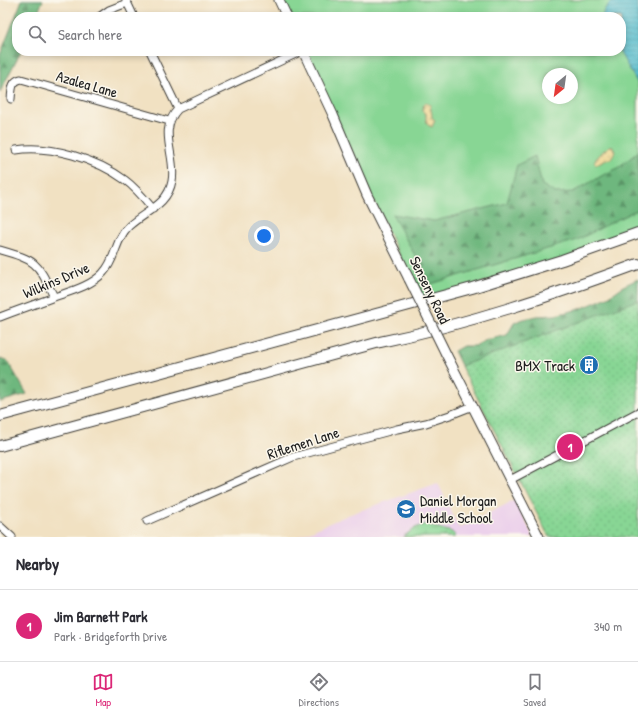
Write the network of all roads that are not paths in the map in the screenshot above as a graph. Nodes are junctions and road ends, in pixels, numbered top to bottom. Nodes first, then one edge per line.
1 (279, 0) edge
2 (126, 2) edge
3 (106, 12) edge
4 (131, 12) edge
5 (285, 12) edge
6 (152, 56) edge
7 (292, 56) edge
8 (305, 56) edge
9 (11, 99) dead end
10 (178, 109) junction
11 (169, 121) junction
12 (16, 150) dead end
13 (153, 209) junction
14 (638, 233) edge
15 (0, 250) edge
16 (638, 264) edge
17 (54, 297) junction
18 (0, 317) edge
19 (473, 406) junction
20 (638, 412) edge
21 (0, 416) edge
22 (0, 446) edge
23 (510, 480) junction
24 (147, 521) dead end
25 (0, 526) edge
26 (12, 537) edge
27 (539, 537) edge

1 - 5 main road
2 - 3 street
2 - 4 street
6 - 10 street
7 - 10 street
8 - 19 main road, Senseny Road, bridge
9 - 11 street, Azalea Lane
10 - 11 street
11 - 13 street, Wilkins Drive
12 - 13 street
13 - 17 street, Wilkins Drive
14 - 21 highway
15 - 17 street
16 - 22 highway
17 - 18 street, Wilkins Drive
19 - 23 main road, Senseny Road
19 - 24 street, Riflemen Lane
20 - 23 street
23 - 27 main road, Senseny Road
25 - 26 street

